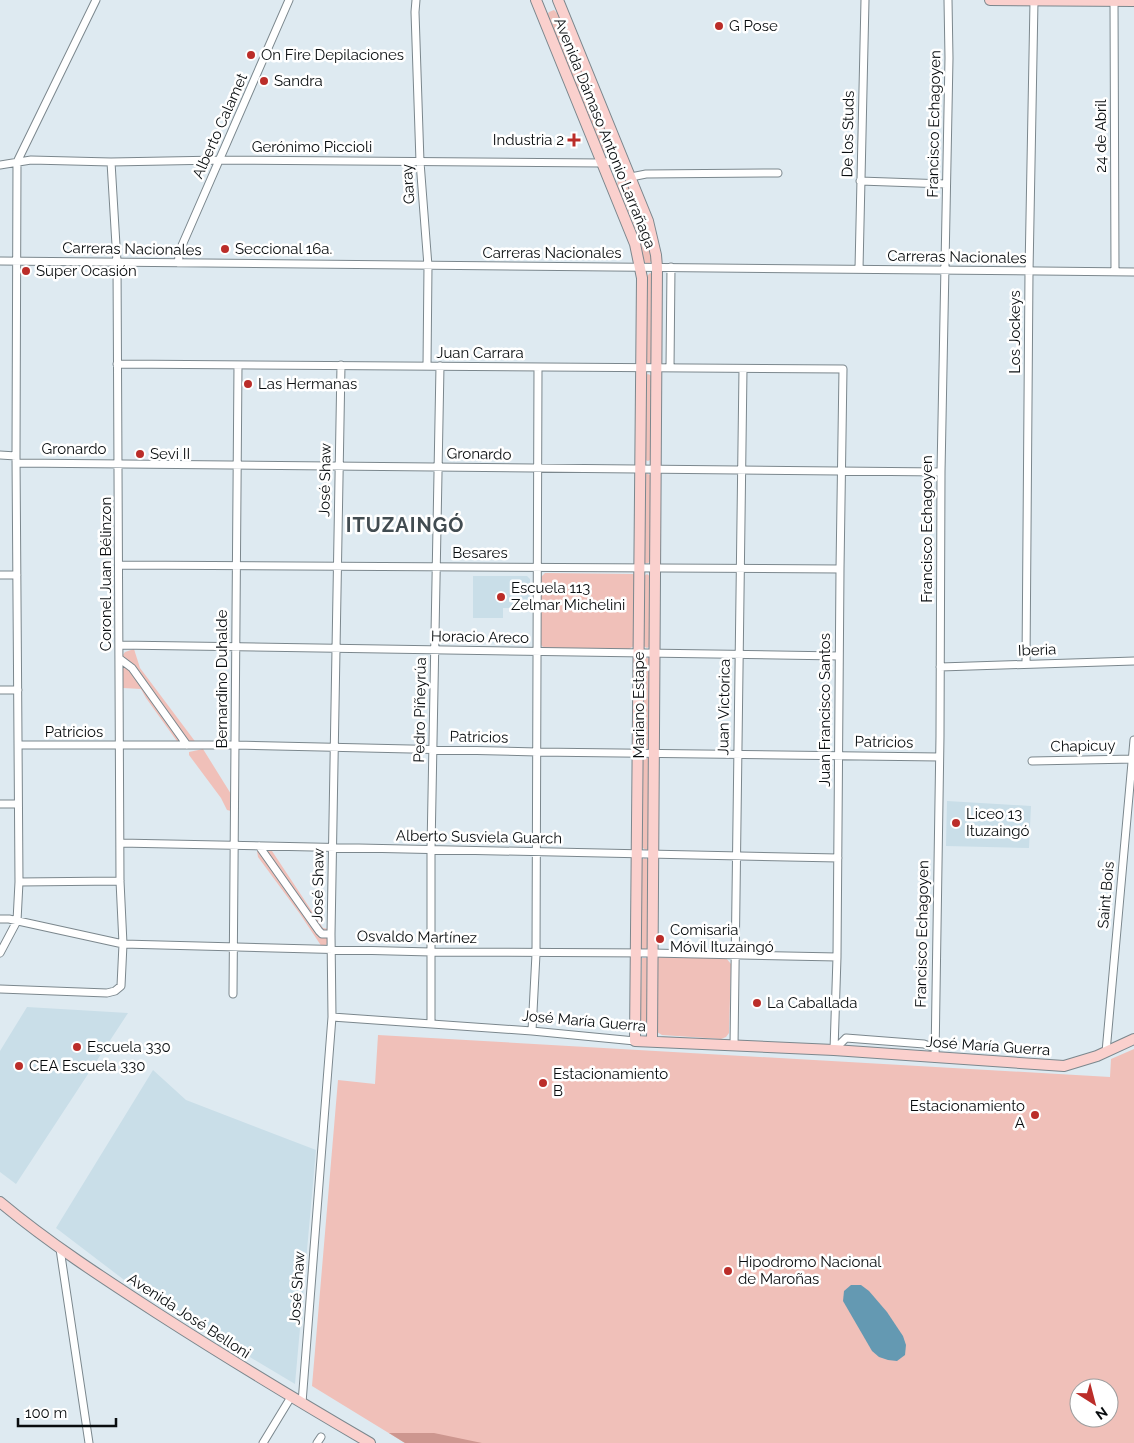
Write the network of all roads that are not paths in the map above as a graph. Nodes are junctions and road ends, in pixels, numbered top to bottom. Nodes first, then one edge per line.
1 (96, 0) edge
2 (289, 0) edge
3 (416, 0) edge
4 (536, 0) edge
5 (558, 0) edge
6 (865, 0) edge
7 (948, 0) edge
8 (990, 0) edge
9 (1114, 0) edge
10 (1034, 1) edge
11 (1134, 1) edge
12 (623, 158) junction
13 (220, 160) junction
14 (17, 162) junction
15 (111, 162) junction
16 (420, 162) junction
17 (602, 163) junction
18 (0, 165) edge
19 (778, 173) dead end
20 (631, 177) junction
21 (860, 181) junction
22 (946, 184) junction
23 (0, 261) edge
24 (16, 261) junction
25 (117, 262) junction
26 (178, 263) junction
27 (428, 266) junction
28 (640, 267) junction
29 (657, 267) junction
30 (671, 267) junction
31 (859, 269) junction
32 (945, 269) junction
33 (1115, 271) junction
34 (1029, 272) junction
35 (1134, 272) edge
36 (117, 364) junction
37 (238, 365) junction
38 (341, 366) junction
39 (427, 366) junction
40 (440, 366) junction
41 (538, 367) junction
42 (641, 368) junction
43 (657, 368) junction
44 (670, 368) junction
45 (743, 369) junction
46 (843, 369) joint
47 (0, 456) edge
48 (16, 459) junction
49 (119, 463) junction
50 (236, 464) junction
51 (339, 466) junction
52 (439, 467) junction
53 (538, 468) junction
54 (640, 469) junction
55 (656, 469) junction
56 (741, 470) junction
57 (842, 471) junction
58 (941, 472) junction
59 (120, 565) junction
60 (236, 565) junction
61 (337, 566) junction
62 (437, 567) junction
63 (536, 567) junction
64 (639, 568) junction
65 (656, 568) junction
66 (740, 569) junction
67 (840, 569) junction
68 (0, 575) edge
69 (17, 575) junction
70 (119, 646) junction
71 (236, 647) junction
72 (335, 648) junction
73 (435, 650) junction
74 (538, 651) junction
75 (638, 653) junction
76 (654, 653) junction
77 (739, 654) junction
78 (839, 656) junction
79 (120, 659) junction
80 (1134, 661) edge
81 (1026, 664) junction
82 (940, 667) junction
83 (0, 690) edge
84 (18, 690) junction
85 (1134, 740) edge
86 (18, 745) junction
87 (236, 745) junction
88 (120, 746) junction
89 (187, 746) junction
90 (334, 747) junction
91 (433, 749) junction
92 (537, 752) junction
93 (637, 753) junction
94 (654, 754) junction
95 (737, 754) junction
96 (838, 755) junction
97 (939, 757) junction
98 (1133, 759) edge
99 (1032, 761) dead end
100 (0, 804) edge
101 (18, 804) junction
102 (120, 843) junction
103 (235, 845) junction
104 (259, 846) junction
105 (332, 847) junction
106 (431, 849) junction
107 (535, 852) junction
108 (636, 854) junction
109 (653, 854) junction
110 (736, 856) junction
111 (838, 858) junction
112 (120, 881) junction
113 (19, 882) junction
114 (0, 919) edge
115 (17, 921) junction
116 (331, 934) junction
117 (123, 944) junction
118 (234, 946) junction
119 (331, 949) junction
120 (431, 952) junction
121 (0, 953) edge
122 (636, 953) junction
123 (652, 953) junction
124 (536, 954) junction
125 (735, 956) junction
126 (837, 957) junction
127 (0, 989) edge
128 (233, 994) dead end
129 (332, 1017) junction
130 (431, 1024) junction
131 (532, 1031) junction
132 (1134, 1039) edge
133 (635, 1041) junction
134 (652, 1041) junction
135 (734, 1046) junction
136 (834, 1050) junction
137 (1106, 1052) junction
138 (935, 1053) junction
139 (0, 1202) edge
140 (60, 1249) junction
141 (292, 1396) junction
142 (302, 1403) junction
143 (89, 1443) edge
144 (262, 1443) edge
145 (370, 1443) edge

1 - 14 street
2 - 13 street, Alberto Calamet
3 - 16 street, Garay
4 - 17 street, Avenida Dámaso Antonio Larrañaga
5 - 12 street, Avenida Dámaso Antonio Larrañaga
6 - 21 street, De los Studs
7 - 22 street, Francisco Echagoyen
8 - 10 street
9 - 10 street
9 - 11 street
9 - 33 street, 24 de Abril
10 - 34 street, Los Jockeys
12 - 17 street, Gerónimo Piccioli
12 - 20 street, Avenida Dámaso Antonio Larrañaga
13 - 15 street, Gerónimo Piccioli
13 - 16 street, Gerónimo Piccioli
13 - 26 street, Alberto Calamet
14 - 15 street, Gerónimo Piccioli
14 - 18 street, Gerónimo Piccioli
14 - 24 street
15 - 25 street, Coronel Juan Bélinzon
16 - 17 street, Gerónimo Piccioli
16 - 27 street, Garay
17 - 28 street, Avenida Dámaso Antonio Larrañaga
19 - 20 street
20 - 29 street, Avenida Dámaso Antonio Larrañaga
21 - 22 street
21 - 31 street, De los Studs
22 - 32 street, Francisco Echagoyen
23 - 24 street, Carreras Nacionales
24 - 25 street, Carreras Nacionales
24 - 48 street
25 - 26 street, Carreras Nacionales
25 - 36 street, Coronel Juan Bélinzon
26 - 27 street, Carreras Nacionales
27 - 28 street, Carreras Nacionales
27 - 39 street, Garay
28 - 29 street, Carreras Nacionales
28 - 42 street, Avenida Dámaso Antonio Larrañaga
29 - 30 street, Carreras Nacionales
29 - 43 street, Avenida Dámaso Antonio Larrañaga
30 - 31 street, Carreras Nacionales
30 - 44 street
31 - 32 street, Carreras Nacionales
32 - 34 street, Carreras Nacionales
32 - 58 street, Francisco Echagoyen
33 - 34 street, Carreras Nacionales
33 - 35 street, Carreras Nacionales
34 - 81 street, Los Jockeys
36 - 37 street, Juan Carrara
36 - 49 street, Coronel Juan Bélinzon
37 - 38 street, Juan Carrara
37 - 50 street, Bernardino Duhalde
38 - 39 street, Juan Carrara
38 - 51 street, José Shaw
39 - 40 street, Juan Carrara
40 - 41 street, Juan Carrara
40 - 52 street, Pedro Piñeyrúa
41 - 42 street, Juan Carrara
41 - 53 street
42 - 43 street, Juan Carrara
42 - 54 street, Mariano Estape
43 - 44 street, Juan Carrara
43 - 55 street, Mariano Estape
44 - 45 street, Juan Carrara
45 - 46 street, Juan Carrara
45 - 56 street, Juan Victorica
46 - 57 street, Juan Francisco Santos
47 - 48 street, Gronardo
48 - 49 street, Gronardo
48 - 69 street
49 - 50 street, Gronardo
49 - 59 street, Coronel Juan Bélinzon
50 - 51 street, Gronardo
50 - 60 street, Bernardino Duhalde
51 - 52 street, Gronardo
51 - 61 street, José Shaw
52 - 53 street, Gronardo
52 - 62 street, Pedro Piñeyrúa
53 - 54 street, Gronardo
53 - 63 street
54 - 55 street, Gronardo
54 - 64 street, Mariano Estape
55 - 56 street, Gronardo
55 - 65 street, Mariano Estape
56 - 57 street, Gronardo
56 - 66 street, Juan Victorica
57 - 58 street, Gronardo
57 - 67 street, Juan Francisco Santos
58 - 82 street, Francisco Echagoyen
59 - 60 street, Besares
59 - 70 street, Coronel Juan Bélinzon
60 - 61 street, Besares
60 - 71 street, Bernardino Duhalde
61 - 62 street, Besares
61 - 72 street, José Shaw
62 - 63 street, Besares
62 - 73 street, Pedro Piñeyrúa
63 - 64 street, Besares
63 - 74 street
64 - 65 street, Besares
64 - 75 street, Mariano Estape
65 - 66 street, Besares
65 - 76 street, Mariano Estape
66 - 67 street, Besares
66 - 77 street, Juan Victorica
67 - 78 street, Juan Francisco Santos
68 - 69 street
69 - 84 street
70 - 71 street, Horacio Areco
70 - 79 street, Coronel Juan Bélinzon
71 - 72 street, Horacio Areco
71 - 87 street, Bernardino Duhalde
72 - 73 street, Horacio Areco
72 - 90 street, José Shaw
73 - 74 street, Horacio Areco
73 - 91 street, Pedro Piñeyrúa
74 - 75 street, Horacio Areco
74 - 92 street
75 - 76 street, Horacio Areco
75 - 93 street, Mariano Estape
76 - 77 street, Horacio Areco
76 - 94 street, Mariano Estape
77 - 78 street, Horacio Areco
77 - 95 street, Juan Victorica
78 - 96 street, Juan Francisco Santos
79 - 88 street, Coronel Juan Bélinzon
79 - 89 street
80 - 81 street, Iberia
81 - 82 street, Iberia
82 - 97 street, Francisco Echagoyen
83 - 84 street
84 - 86 street
85 - 98 street, Saint Bois
86 - 88 street, Patricios
86 - 101 street
87 - 89 street, Patricios
87 - 90 street, Patricios
87 - 103 street, Bernardino Duhalde
88 - 89 street, Patricios
88 - 102 street, Coronel Juan Bélinzon
90 - 91 street, Patricios
90 - 105 street, José Shaw
91 - 92 street, Patricios
91 - 106 street, Pedro Piñeyrúa
92 - 93 street, Patricios
92 - 107 street
93 - 94 street, Patricios
93 - 108 street, Mariano Estape
94 - 95 street, Patricios
94 - 109 street, Mariano Estape
95 - 96 street, Patricios
95 - 110 street, Juan Victorica
96 - 97 street, Patricios
96 - 111 street, Juan Francisco Santos
97 - 138 street, Francisco Echagoyen
98 - 99 street, Chapicuy
98 - 137 street, Saint Bois
100 - 101 street
101 - 113 street
102 - 103 street, Alberto Susviela Guarch
102 - 112 street, Coronel Juan Bélinzon
103 - 104 street, Alberto Susviela Guarch
103 - 118 street, Bernardino Duhalde
104 - 105 street, Alberto Susviela Guarch
104 - 116 street
105 - 106 street, Alberto Susviela Guarch
105 - 116 street, José Shaw
106 - 107 street, Alberto Susviela Guarch
106 - 120 street, Pedro Piñeyrúa
107 - 108 street, Alberto Susviela Guarch
107 - 124 street
108 - 109 street, Alberto Susviela Guarch
108 - 122 street, Mariano Estape
109 - 110 street, Alberto Susviela Guarch
109 - 123 street, Mariano Estape
110 - 111 street, Alberto Susviela Guarch
110 - 125 street, Juan Victorica
111 - 126 street, Juan Francisco Santos
112 - 113 street
112 - 117 street, Coronel Juan Bélinzon
113 - 115 street
114 - 115 street, Osvaldo Martínez
115 - 117 street, Osvaldo Martínez
115 - 121 street
116 - 119 street, José Shaw
117 - 118 street, Osvaldo Martínez
117 - 127 street, Coronel Juan Bélinzon
118 - 119 street, Osvaldo Martínez
118 - 128 street, Bernardino Duhalde
119 - 120 street, Osvaldo Martínez
119 - 129 street, José Shaw
120 - 124 street, Osvaldo Martínez
120 - 130 street, Pedro Piñeyrúa
122 - 123 street, Osvaldo Martínez
122 - 124 street, Osvaldo Martínez
122 - 133 street, Mariano Estape
123 - 125 street, Osvaldo Martínez
123 - 134 street, Mariano Estape
124 - 131 street
125 - 126 street, Osvaldo Martínez
125 - 135 street, Juan Victorica
126 - 136 street, Juan Francisco Santos
129 - 130 street, José María Guerra
129 - 142 street, José Shaw
130 - 131 street, José María Guerra
131 - 133 street, José María Guerra
132 - 137 street, José María Guerra
133 - 134 street, José María Guerra
134 - 135 street, José María Guerra
135 - 136 street, José María Guerra
136 - 138 street, José María Guerra
137 - 138 street, José María Guerra
139 - 140 street, Avenida José Belloni
140 - 141 street, Avenida José Belloni
140 - 143 street
141 - 142 street, Avenida José Belloni
141 - 144 street
142 - 145 street, Avenida José Belloni

